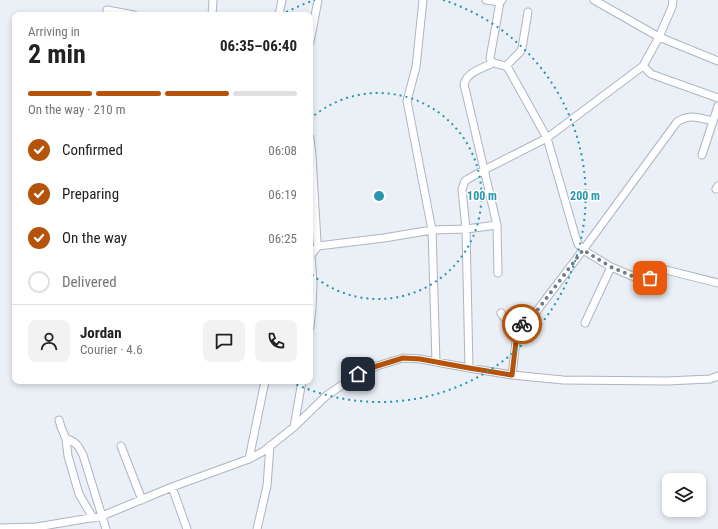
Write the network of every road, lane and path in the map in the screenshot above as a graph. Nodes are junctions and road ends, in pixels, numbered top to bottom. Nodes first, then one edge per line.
1 (213, 0) edge
2 (282, 0) edge
3 (318, 0) edge
4 (423, 0) edge
5 (486, 0) edge
6 (594, 0) edge
7 (673, 0) edge
8 (501, 1) edge
9 (107, 10) dead end
10 (118, 12) edge
11 (212, 12) edge
12 (280, 12) edge
13 (528, 12) dead end
14 (313, 26) edge
15 (659, 37) junction
16 (718, 61) edge
17 (493, 63) junction
18 (506, 66) junction
19 (643, 66) junction
20 (718, 98) edge
21 (718, 106) edge
22 (713, 121) junction
23 (547, 138) junction
24 (702, 155) dead end
25 (484, 170) junction
26 (313, 178) edge
27 (497, 226) junction
28 (466, 228) junction
29 (432, 230) junction
30 (318, 246) junction
31 (583, 250) junction
32 (313, 252) edge
33 (611, 267) junction
34 (498, 273) dead end
35 (718, 283) edge
36 (501, 313) dead end
37 (586, 323) dead end
38 (519, 328) junction
39 (436, 362) junction
40 (469, 368) junction
41 (512, 375) junction
42 (718, 376) edge
43 (264, 384) edge
44 (301, 384) edge
45 (59, 420) dead end
46 (294, 427) junction
47 (66, 439) junction
48 (121, 446) dead end
49 (270, 446) junction
50 (249, 459) junction
51 (172, 488) junction
52 (142, 500) junction
53 (102, 516) junction
54 (93, 518) junction
55 (56, 527) edge
56 (0, 528) edge
57 (106, 529) edge
58 (187, 529) edge
59 (257, 529) edge

1 - 11 street
2 - 12 street
3 - 14 street
4 - 29 street
5 - 8 street
6 - 15 street
7 - 15 street
8 - 17 street
9 - 10 street
13 - 18 street
15 - 16 street
15 - 19 street
17 - 18 street
17 - 25 street
18 - 23 street
19 - 20 street
19 - 23 street
21 - 22 street
22 - 24 street
22 - 31 street
23 - 25 street
23 - 31 street
25 - 27 street
25 - 28 street
26 - 30 street
27 - 28 street
27 - 34 street
28 - 29 street
28 - 40 street
29 - 30 street
29 - 39 street
30 - 32 street
31 - 33 street
31 - 38 street
33 - 35 street
33 - 37 street
36 - 38 street
38 - 41 street
39 - 40 street
39 - 46 street
40 - 41 street
41 - 42 street
43 - 50 street
44 - 46 street
45 - 47 street
46 - 49 street
47 - 53 street
47 - 54 street
48 - 52 street
49 - 50 street
49 - 59 street
50 - 51 street
51 - 52 street
51 - 58 street
52 - 53 street
53 - 54 street
53 - 57 street
54 - 55 street
55 - 56 street

